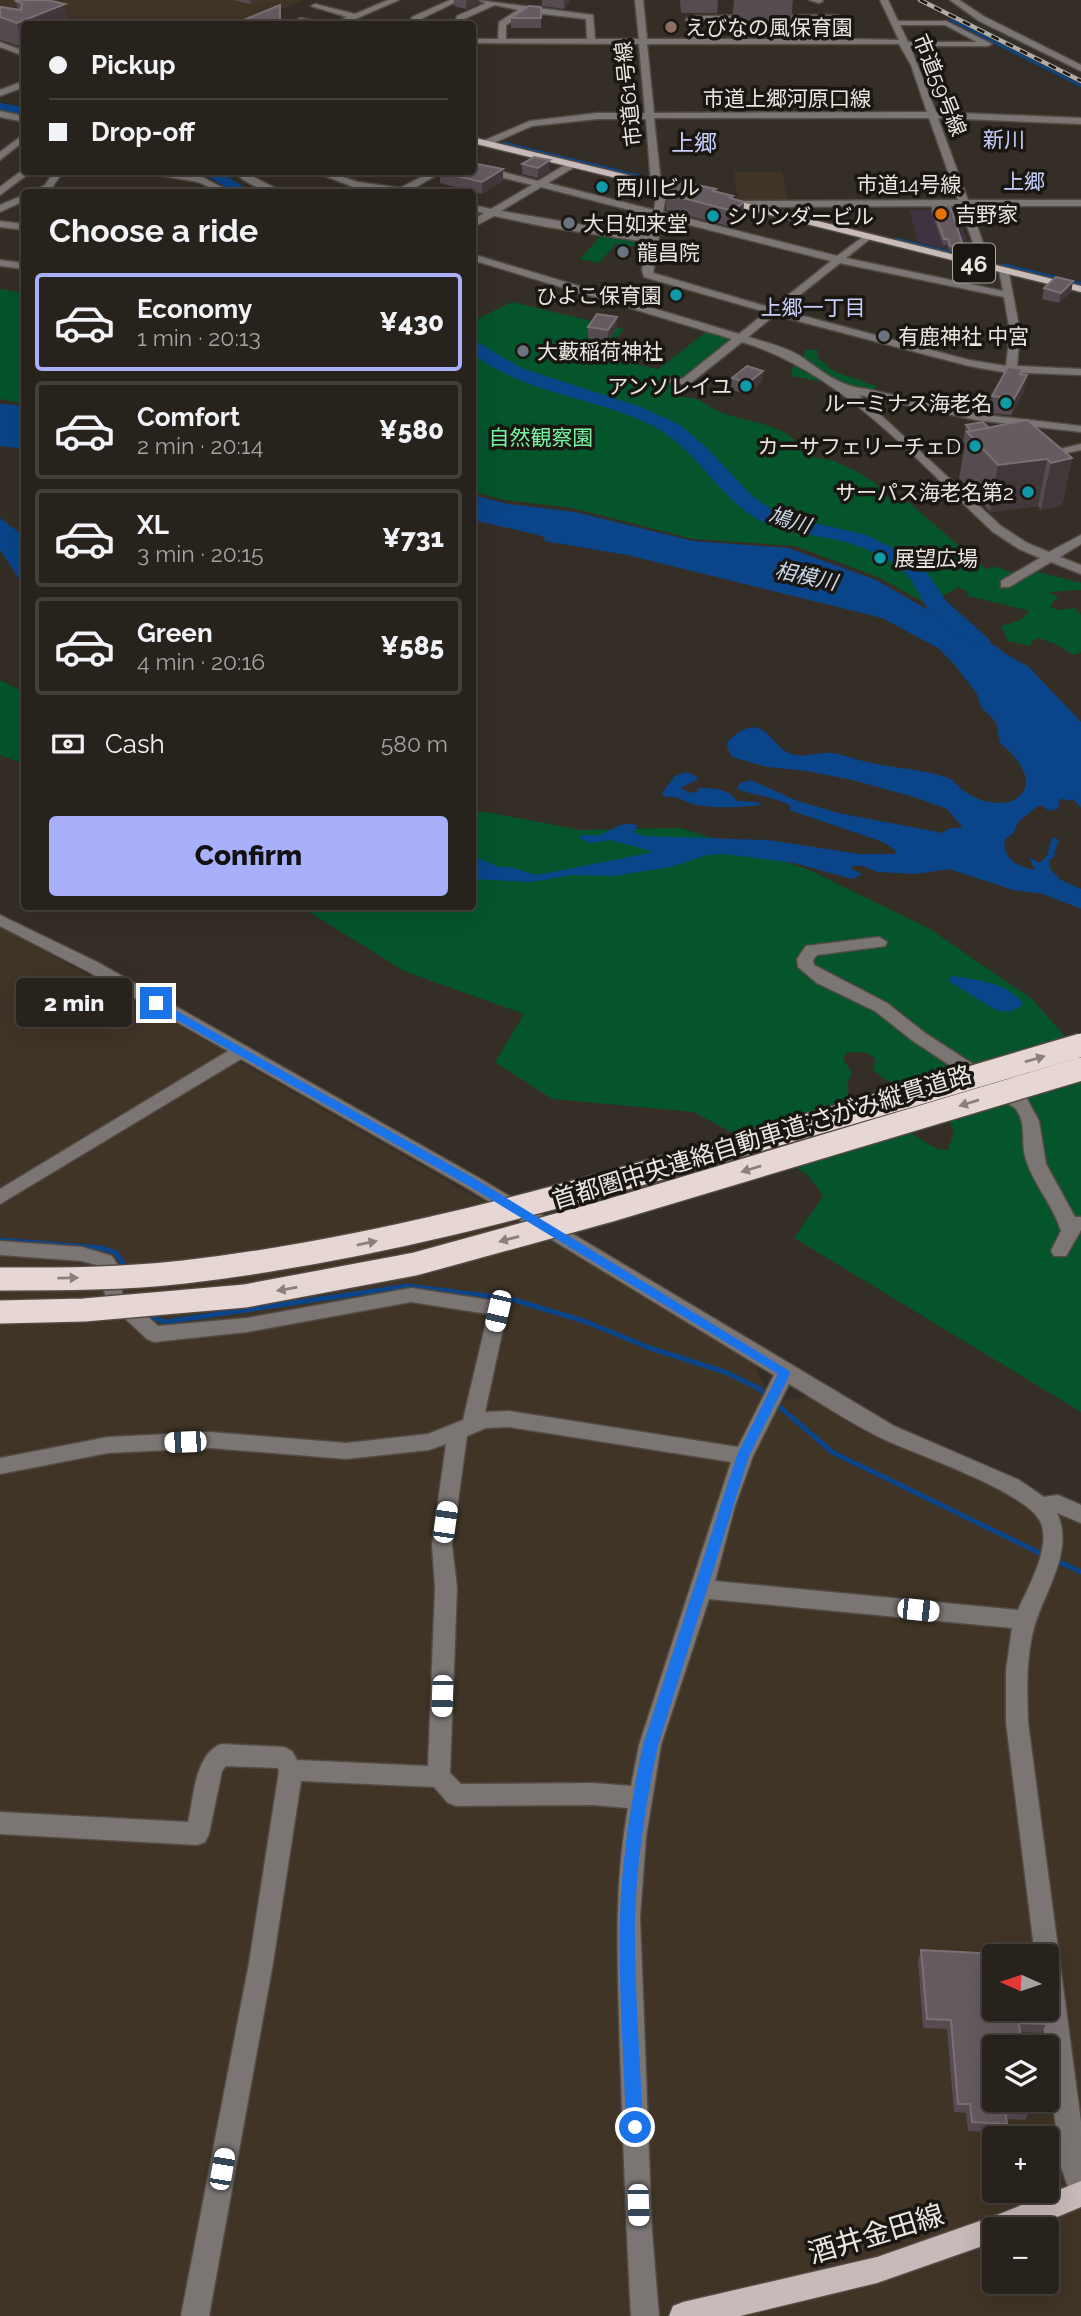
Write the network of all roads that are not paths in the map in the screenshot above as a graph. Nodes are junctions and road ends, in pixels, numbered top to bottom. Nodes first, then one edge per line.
1 (371, 0) edge
2 (456, 0) edge
3 (481, 0) edge
4 (639, 0) edge
5 (884, 0) edge
6 (954, 0) edge
7 (391, 2) edge
8 (493, 3) junction
9 (315, 6) dead end
10 (525, 9) junction
11 (300, 20) dead end
12 (305, 21) edge
13 (359, 21) edge
14 (415, 21) edge
15 (459, 21) edge
16 (894, 23) junction
17 (476, 41) edge
18 (502, 41) junction
19 (591, 41) junction
20 (694, 41) junction
21 (643, 42) junction
22 (849, 42) junction
23 (903, 43) junction
24 (0, 44) edge
25 (21, 53) edge
26 (1081, 68) edge
27 (21, 85) edge
28 (0, 93) edge
29 (933, 115) junction
30 (2, 116) edge
31 (648, 116) junction
32 (21, 119) edge
33 (1081, 121) edge
34 (21, 140) edge
35 (476, 141) edge
36 (486, 143) junction
37 (0, 159) edge
38 (21, 163) edge
39 (573, 164) junction
40 (476, 168) edge
41 (21, 175) edge
42 (56, 175) edge
43 (172, 175) edge
44 (243, 175) edge
45 (328, 175) edge
46 (432, 175) edge
47 (540, 184) junction
48 (659, 185) junction
49 (44, 189) edge
50 (220, 189) edge
51 (271, 189) edge
52 (383, 189) edge
53 (408, 189) edge
54 (0, 192) edge
55 (21, 199) edge
56 (966, 203) junction
57 (1081, 203) edge
58 (737, 204) junction
59 (0, 209) edge
60 (476, 209) edge
61 (494, 213) junction
62 (658, 214) junction
63 (476, 223) edge
64 (0, 224) edge
65 (21, 227) edge
66 (867, 237) junction
67 (654, 240) junction
68 (476, 258) edge
69 (839, 260) junction
70 (0, 263) edge
71 (983, 265) junction
72 (21, 266) edge
73 (1004, 270) junction
74 (1081, 289) edge
75 (1008, 295) junction
76 (773, 310) junction
77 (738, 338) junction
78 (1011, 369) junction
79 (1081, 372) edge
80 (672, 380) dead end
81 (848, 391) junction
82 (1081, 429) edge
83 (1081, 447) edge
84 (1027, 458) edge
85 (1081, 539) edge
86 (1050, 558) junction
87 (1081, 570) edge
88 (1005, 584) dead end
89 (0, 920) edge
90 (879, 943) dead end
91 (1081, 1045) edge
92 (239, 1052) junction
93 (1081, 1069) edge
94 (0, 1197) edge
95 (1076, 1226) edge
96 (0, 1248) edge
97 (1060, 1251) dead end
98 (0, 1279) edge
99 (0, 1312) edge
100 (777, 1389) junction
101 (465, 1429) junction
102 (743, 1455) junction
103 (0, 1466) edge
104 (1040, 1506) junction
105 (1081, 1514) edge
106 (702, 1589) junction
107 (1025, 1620) junction
108 (291, 1770) junction
109 (439, 1777) junction
110 (641, 1798) junction
111 (0, 1823) edge
112 (1079, 2179) edge
113 (195, 2316) edge
114 (645, 2316) edge
115 (683, 2316) edge

1 - 7 street
2 - 14 street
3 - 8 street
4 - 21 street, 市道61号線
5 - 16 street, 市道59号線
6 - 26 street
7 - 13 street
8 - 10 street
8 - 15 street
9 - 13 street
10 - 18 street
10 - 19 street
11 - 12 street
16 - 23 street, 市道59号線
16 - 23 street
17 - 18 street
18 - 19 street
19 - 21 street
20 - 21 street
20 - 22 street
20 - 22 street
21 - 31 street, 市道61号線
22 - 23 street
23 - 29 street, 市道59号線
24 - 25 street
27 - 28 street
29 - 31 street, 市道上郷河原口線
29 - 33 street, 市道上郷河原口線
29 - 56 street, 市道59号線
30 - 32 street
31 - 36 street, 市道上郷河原口線
31 - 48 street, 市道61号線
34 - 37 street
35 - 36 main road, 46
36 - 39 main road, 46
37 - 38 street
39 - 47 street
39 - 48 main road, 46
40 - 47 street
41 - 54 street
42 - 49 street
43 - 50 street
44 - 51 street
45 - 52 street
46 - 53 street
47 - 61 street
47 - 62 street
48 - 58 main road, 46
48 - 62 street, 市道61号線
55 - 59 street
56 - 57 street, 市道14号線
56 - 58 street, 市道14号線
56 - 71 street, 市道59号線
58 - 66 main road, 46
60 - 61 street
61 - 63 street
61 - 67 street
62 - 67 street, 市道61号線
62 - 69 street
64 - 65 street
66 - 69 street
66 - 71 main road, 46
67 - 76 street, 市道61号線
68 - 77 street
69 - 75 street
69 - 76 street
70 - 72 street
71 - 73 main road, 46
73 - 74 main road, 46
73 - 75 street
75 - 78 street
76 - 77 street
76 - 78 street
77 - 80 street
77 - 81 street
78 - 79 street
81 - 82 street
81 - 86 street
83 - 84 street
85 - 86 street
86 - 87 street
86 - 88 street
89 - 92 street
90 - 95 street
98 -> 91 highway, 首都圏中央連絡自動車道;さがみ縦貫道路, bridge
92 - 94 street
92 - 100 street
93 -> 99 highway, 首都圏中央連絡自動車道;さがみ縦貫道路, bridge
95 - 97 street
96 - 101 street
100 - 102 street
100 - 104 street
101 - 102 street
101 - 103 street
101 - 109 street
102 - 106 street
104 - 105 street
104 - 107 street
106 - 107 street
106 - 110 street
107 - 112 street
108 - 109 street
108 - 111 street
108 - 113 street
109 - 110 street
110 - 114 street
112 - 115 main road, 酒井金田線

